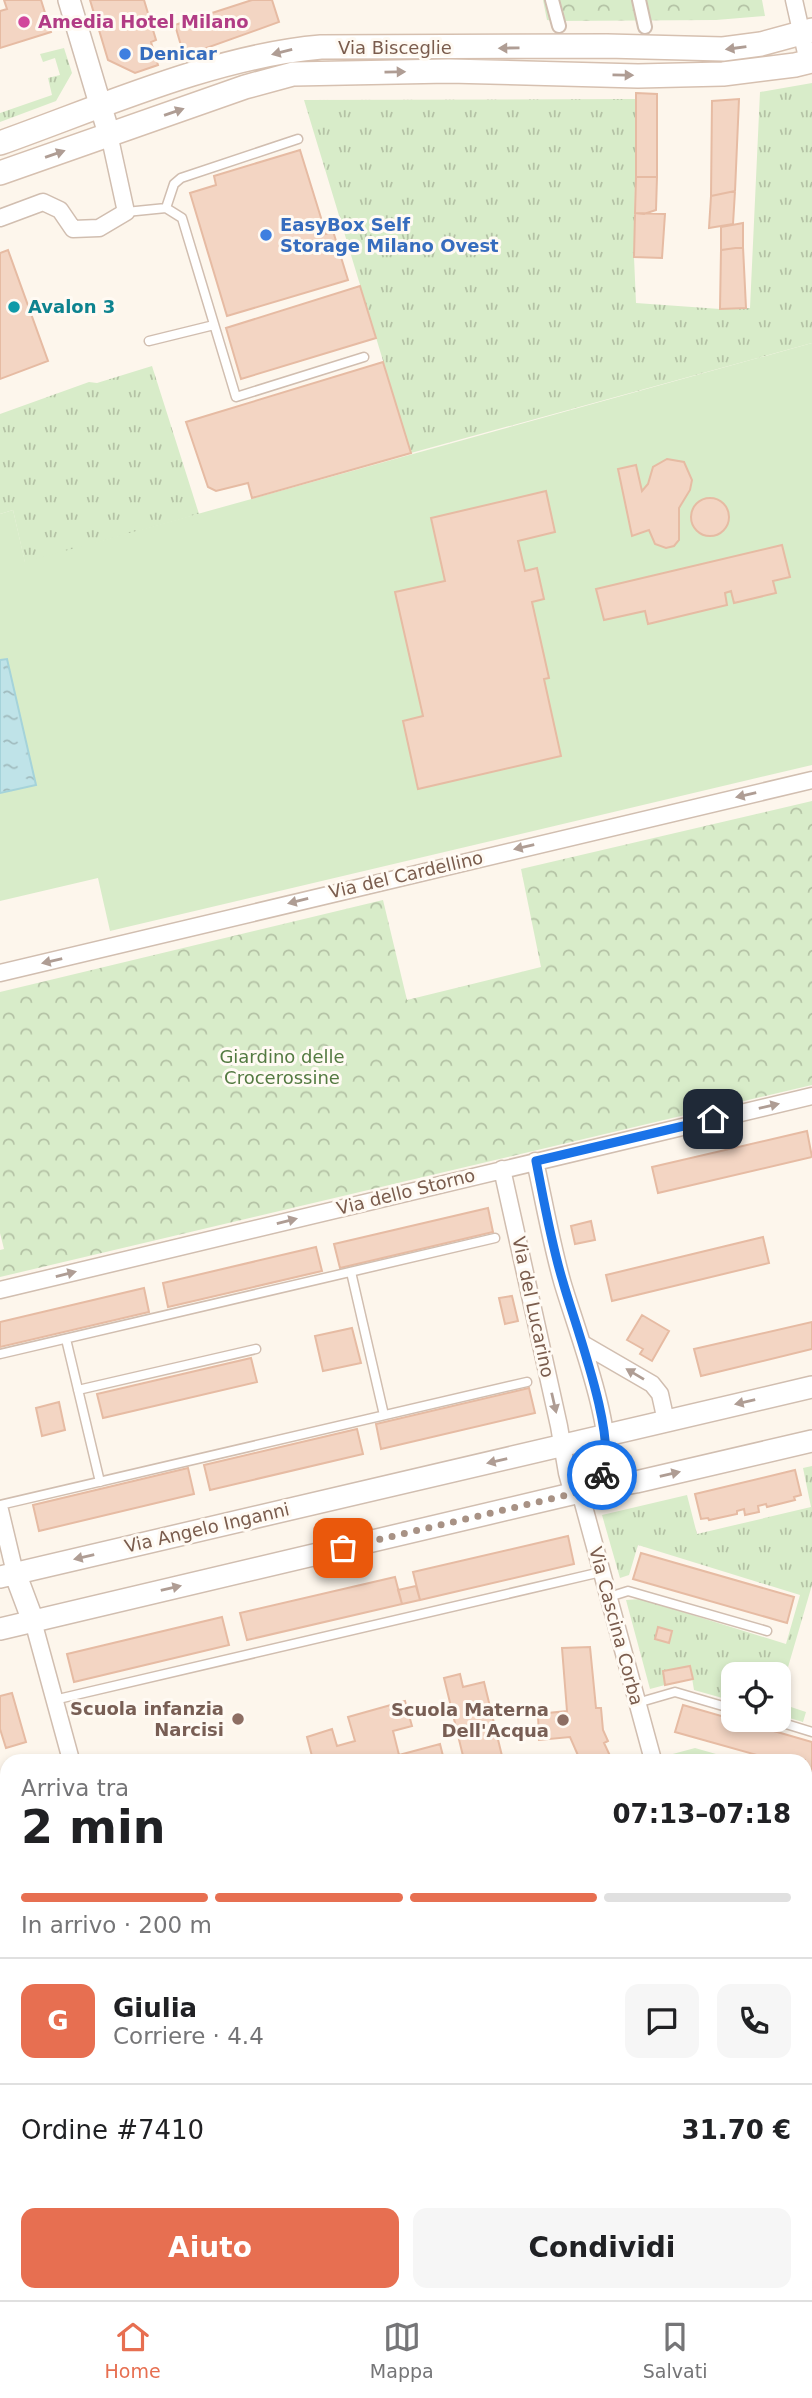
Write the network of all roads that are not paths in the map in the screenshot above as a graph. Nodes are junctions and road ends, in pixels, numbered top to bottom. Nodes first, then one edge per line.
1 (69, 0) edge
2 (552, 0) edge
3 (639, 0) edge
4 (794, 0) edge
5 (559, 26) dead end
6 (645, 27) dead end
7 (807, 31) edge
8 (810, 61) edge
9 (102, 107) junction
10 (109, 135) junction
11 (298, 139) dead end
12 (0, 143) edge
13 (0, 173) edge
14 (166, 208) junction
15 (126, 212) junction
16 (0, 218) edge
17 (214, 325) junction
18 (149, 341) dead end
19 (364, 357) dead end
20 (812, 780) edge
21 (0, 973) edge
22 (812, 1096) edge
23 (536, 1161) junction
24 (502, 1169) junction
25 (495, 1238) dead end
26 (351, 1272) junction
27 (0, 1290) edge
28 (66, 1339) junction
29 (583, 1344) junction
30 (256, 1349) dead end
31 (0, 1354) edge
32 (527, 1382) dead end
33 (812, 1387) edge
34 (78, 1391) junction
35 (384, 1415) junction
36 (666, 1421) junction
37 (605, 1436) junction
38 (812, 1441) edge
39 (564, 1446) junction
40 (100, 1482) junction
41 (580, 1492) junction
42 (0, 1507) edge
43 (601, 1572) junction
44 (8, 1575) edge
45 (608, 1597) junction
46 (33, 1621) junction
47 (0, 1629) edge
48 (767, 1631) dead end
49 (54, 1700) junction
50 (637, 1703) junction
51 (721, 1705) edge
52 (791, 1725) edge
53 (812, 1731) edge
54 (69, 1754) edge
55 (651, 1754) edge

1 - 9 street
2 - 5 street
3 - 6 street
4 - 7 street
7 - 8 street, Via Bisceglie
7 -> 9 main road, Via Bisceglie
10 -> 8 main road, Via Bisceglie
9 - 10 street
9 - 12 main road, Via Bisceglie
13 -> 10 main road, Via Bisceglie
10 - 15 street
11 - 14 lane
14 - 15 lane
14 - 17 lane
15 - 16 street
17 - 18 lane
17 - 19 lane
20 -> 21 street, Via del Cardellino
23 -> 22 street, Via dello Storno
23 - 24 street, Via dello Storno
23 - 29 street, Via del Lucarino
27 -> 24 street, Via dello Storno
24 -> 39 street, Via del Lucarino
25 - 26 lane
26 - 28 lane
26 - 35 lane
28 - 31 lane
28 - 34 lane
36 -> 29 street
29 - 37 street, Via del Lucarino
30 - 34 lane
32 - 35 lane
33 -> 36 street, Via Angelo Inganni
34 - 40 lane
35 - 40 lane
36 - 37 street, Via Angelo Inganni
37 - 39 street, Via Angelo Inganni
37 - 41 street
41 -> 38 street
39 - 41 street
39 -> 44 street, Via Angelo Inganni
40 - 42 lane
41 - 43 street, Via Cascina Corba
46 -> 41 street
42 - 44 street
43 - 45 street, Via Cascina Corba
43 - 49 lane
44 - 46 street
45 - 48 lane
45 - 50 street, Via Cascina Corba
46 - 47 street
46 - 49 street
49 - 54 street
50 - 51 lane
50 - 55 street, Via Cascina Corba
52 - 53 lane

